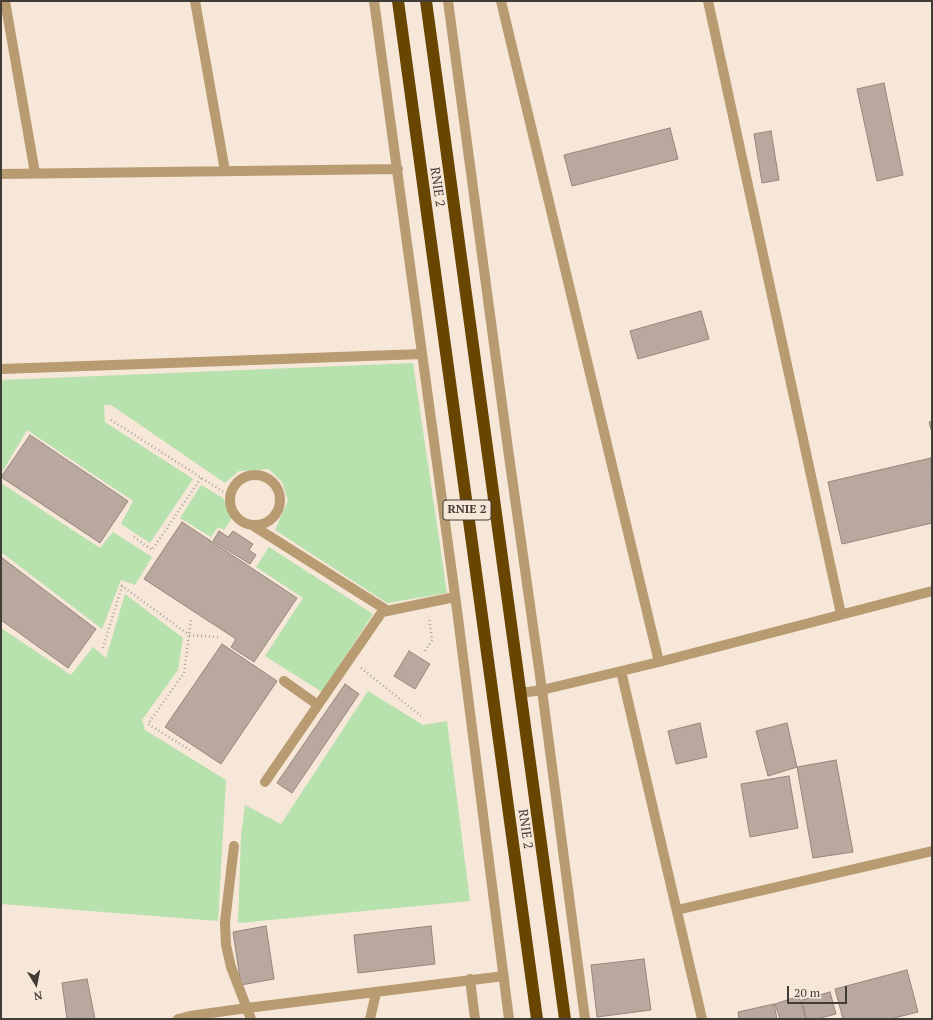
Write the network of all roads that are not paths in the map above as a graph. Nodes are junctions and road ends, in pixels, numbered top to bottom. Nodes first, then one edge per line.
1 (5, 1) edge
2 (195, 1) edge
3 (374, 1) edge
4 (398, 1) edge
5 (426, 1) edge
6 (448, 1) edge
7 (501, 1) edge
8 (708, 1) edge
9 (398, 169) junction
10 (225, 171) junction
11 (35, 173) junction
12 (1, 174) edge
13 (422, 354) junction
14 (1, 369) edge
15 (252, 525) junction
16 (932, 590) edge
17 (455, 597) junction
18 (388, 611) junction
19 (841, 614) junction
20 (659, 662) junction
21 (621, 671) junction
22 (284, 681) dead end
23 (542, 690) junction
24 (521, 693) junction
25 (318, 705) junction
26 (265, 782) dead end
27 (234, 846) dead end
28 (932, 851) edge
29 (677, 910) junction
30 (504, 976) junction
31 (470, 980) junction
32 (376, 993) junction
33 (247, 1008) junction
34 (178, 1019) edge
35 (251, 1019) edge
36 (370, 1019) edge
37 (474, 1019) edge
38 (509, 1019) edge
39 (537, 1019) edge
40 (565, 1019) edge
41 (585, 1019) edge
42 (702, 1019) edge

1 - 11 street
2 - 10 street
3 - 9 street
4 - 39 highway, RNIE 2 / RNIE 2
5 - 24 highway, RNIE 2 / RNIE 2
6 - 23 street
7 - 20 street
8 - 19 street
9 - 10 street
9 - 13 street
10 - 11 street
11 - 12 street
13 - 14 street
13 - 17 street
15 - 15 street
15 - 18 street
16 - 19 street
17 - 18 street
17 - 30 street
18 - 25 street
19 - 20 street
20 - 21 street
21 - 23 street
21 - 29 street
22 - 25 street
23 - 24 street
23 - 41 street
24 - 40 highway, RNIE 2 / RNIE 2
25 - 26 street
27 - 33 street
28 - 29 street
29 - 42 street
30 - 31 street
30 - 38 street
31 - 32 street
31 - 37 street
32 - 33 street
32 - 36 street
33 - 34 street
33 - 35 street

